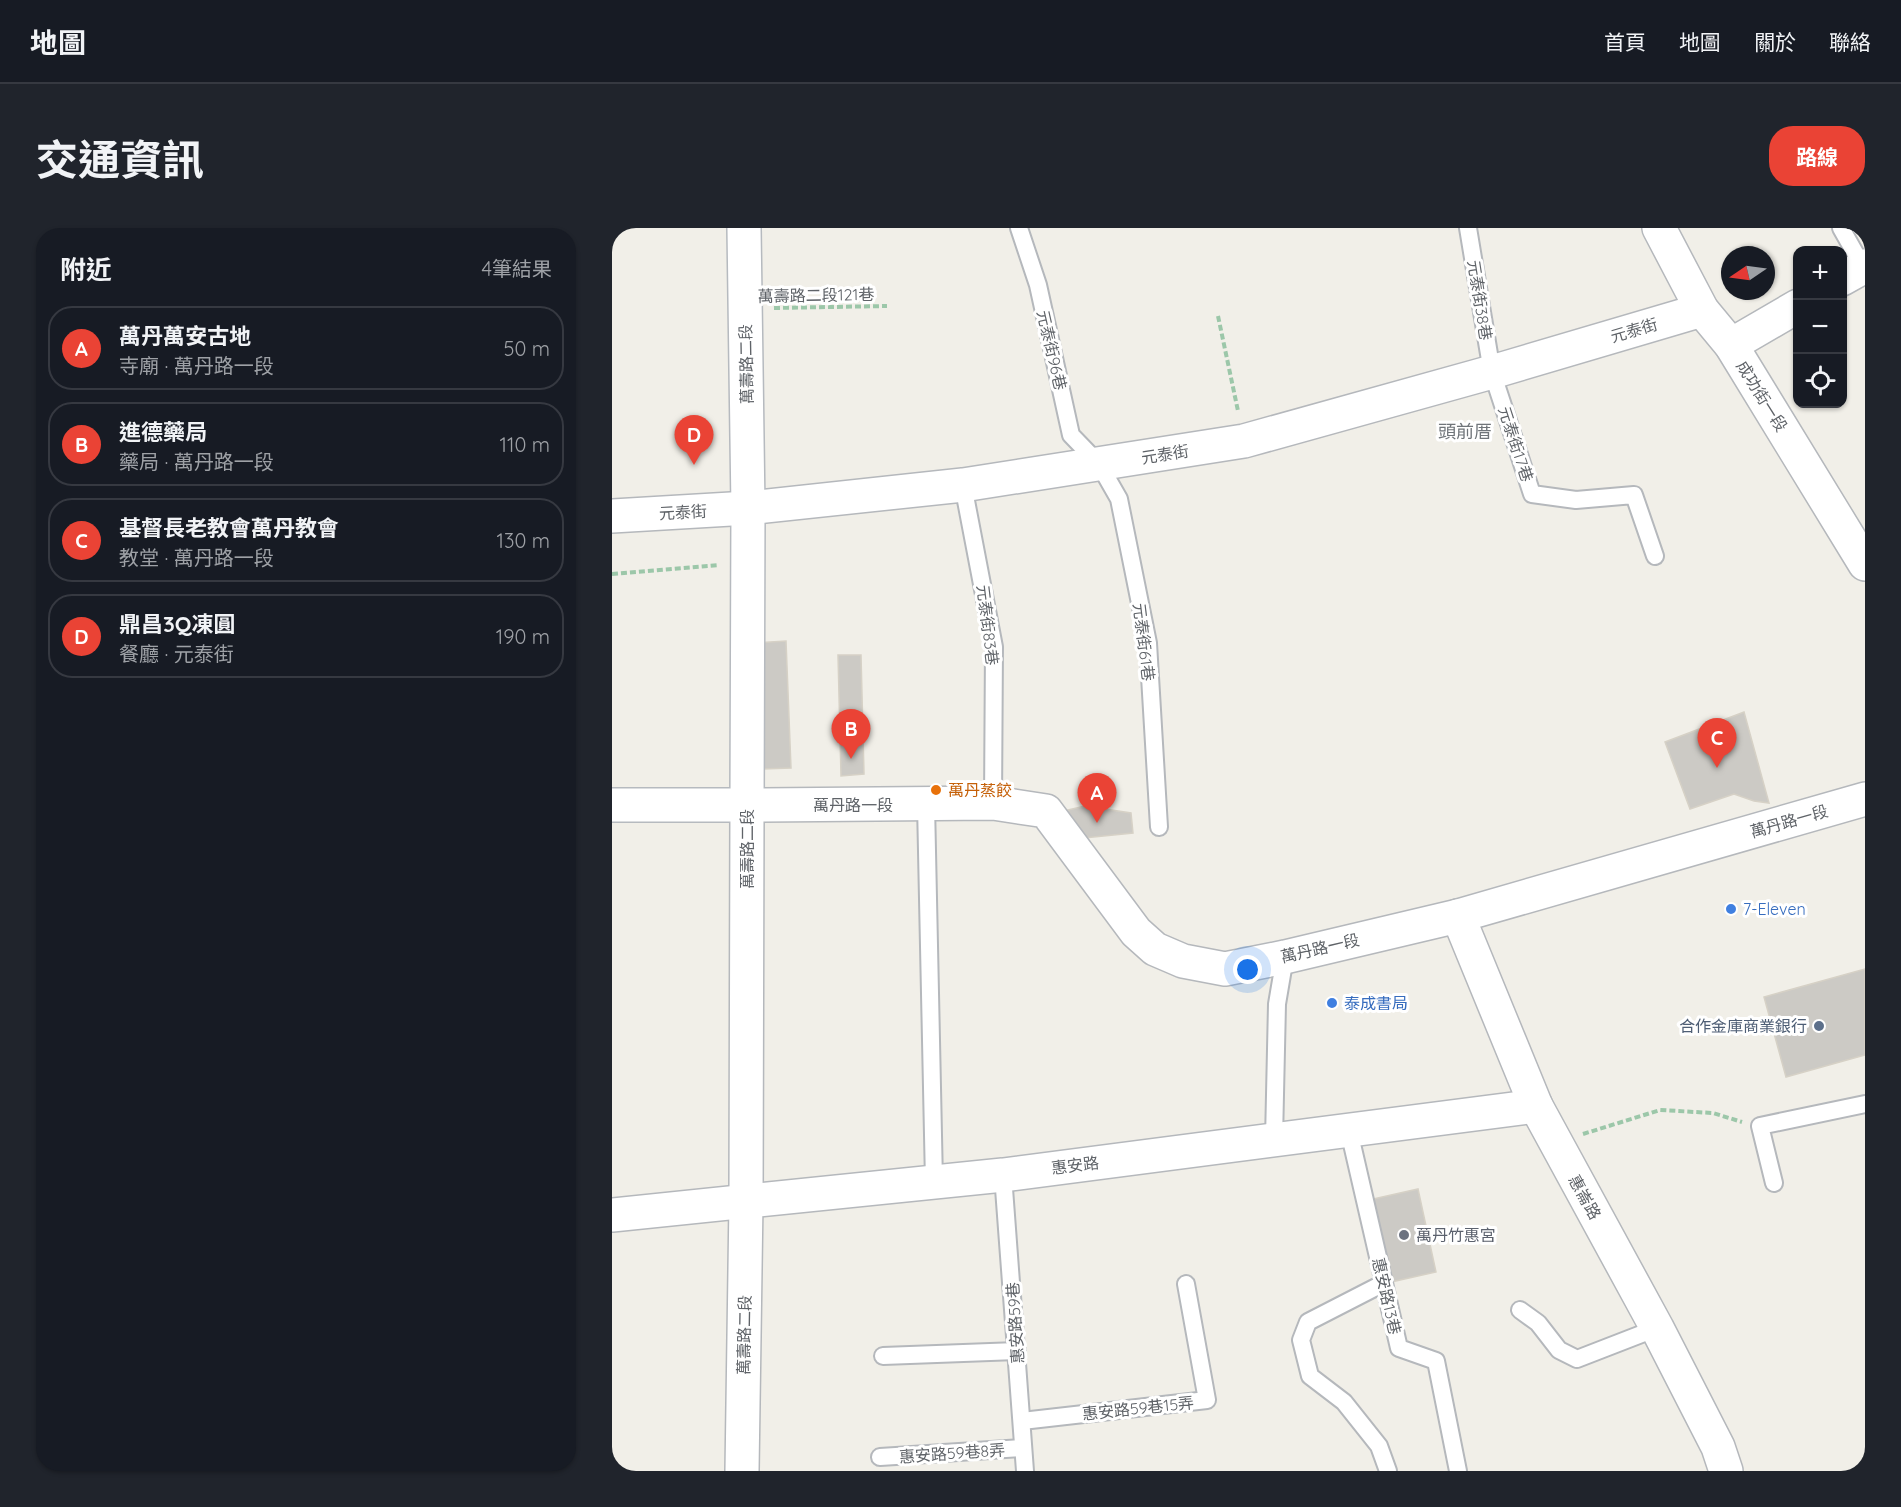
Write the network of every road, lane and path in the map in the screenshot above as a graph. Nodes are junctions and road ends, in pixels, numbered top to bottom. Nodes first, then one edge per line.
1 (744, 228) edge
2 (1019, 228) edge
3 (1468, 228) edge
4 (1659, 228) edge
5 (1841, 228) edge
6 (1857, 271) edge
7 (887, 306) dead end
8 (1793, 308) edge
9 (745, 309) junction
10 (1702, 310) junction
11 (1218, 316) dead end
12 (1731, 345) junction
13 (1492, 372) junction
14 (1244, 441) junction
15 (1099, 464) junction
16 (963, 485) junction
17 (748, 508) junction
18 (612, 516) edge
19 (1655, 556) dead end
20 (748, 562) junction
21 (1865, 564) edge
22 (612, 574) edge
23 (1865, 799) edge
24 (993, 803) junction
25 (926, 804) junction
26 (612, 805) edge
27 (747, 805) junction
28 (1159, 827) dead end
29 (1458, 916) junction
30 (1286, 957) junction
31 (1865, 1104) edge
32 (1536, 1106) junction
33 (1760, 1126) junction
34 (1349, 1131) junction
35 (1274, 1140) junction
36 (1557, 1144) junction
37 (1003, 1175) junction
38 (934, 1182) junction
39 (1774, 1183) dead end
40 (746, 1202) junction
41 (612, 1215) edge
42 (1384, 1283) junction
43 (1186, 1284) dead end
44 (1520, 1310) dead end
45 (1657, 1328) junction
46 (1017, 1351) junction
47 (883, 1356) dead end
48 (1022, 1421) junction
49 (1023, 1448) junction
50 (880, 1457) dead end
51 (742, 1471) edge
52 (1025, 1471) edge
53 (1388, 1471) edge
54 (1458, 1471) edge
55 (1726, 1471) edge

1 - 9 street, 萬壽路二段
2 - 15 lane, 元泰街96巷
3 - 13 lane, 元泰街38巷
4 - 10 street, 成功街一段
5 - 6 lane
7 - 9 path, 萬壽路二段121巷
8 - 12 street
9 - 17 street, 萬壽路二段
10 - 12 street, 成功街一段
10 - 13 street, 元泰街
11 - 14 path
12 - 21 street, 成功街一段
13 - 14 street, 元泰街
13 - 19 lane, 元泰街17巷
14 - 15 street, 元泰街
15 - 16 street, 元泰街
15 - 28 lane, 元泰街61巷
16 - 17 street, 元泰街
16 - 24 lane, 元泰街83巷
17 - 18 street, 元泰街
17 - 20 street, 萬壽路二段
20 - 22 path
20 - 27 street, 萬壽路二段
23 - 29 street, 萬丹路一段
24 - 25 street, 萬丹路一段
24 - 30 street, 萬丹路一段
25 - 27 street, 萬丹路一段
25 - 38 lane
26 - 27 street, 萬丹路一段
27 - 40 street, 萬壽路二段
29 - 30 street, 萬丹路一段
29 - 32 street, 惠崙路
30 - 35 lane
31 - 33 lane
32 - 34 street, 惠安路
32 - 36 street, 惠崙路
33 - 36 path
33 - 39 lane
34 - 35 street, 惠安路
34 - 42 lane, 惠安路13巷
35 - 37 street, 惠安路
36 - 45 street, 惠崙路
37 - 38 street, 惠安路
37 - 46 lane, 惠安路59巷
38 - 40 street, 惠安路
40 - 41 street, 惠安路
40 - 51 street, 萬壽路二段
42 - 53 lane
42 - 54 lane, 惠安路13巷
43 - 48 lane, 惠安路59巷15弄
44 - 45 lane
45 - 55 street, 惠崙路
46 - 47 lane
46 - 48 lane, 惠安路59巷
48 - 49 lane, 惠安路59巷
49 - 50 lane, 惠安路59巷8弄
49 - 52 lane, 惠安路59巷

